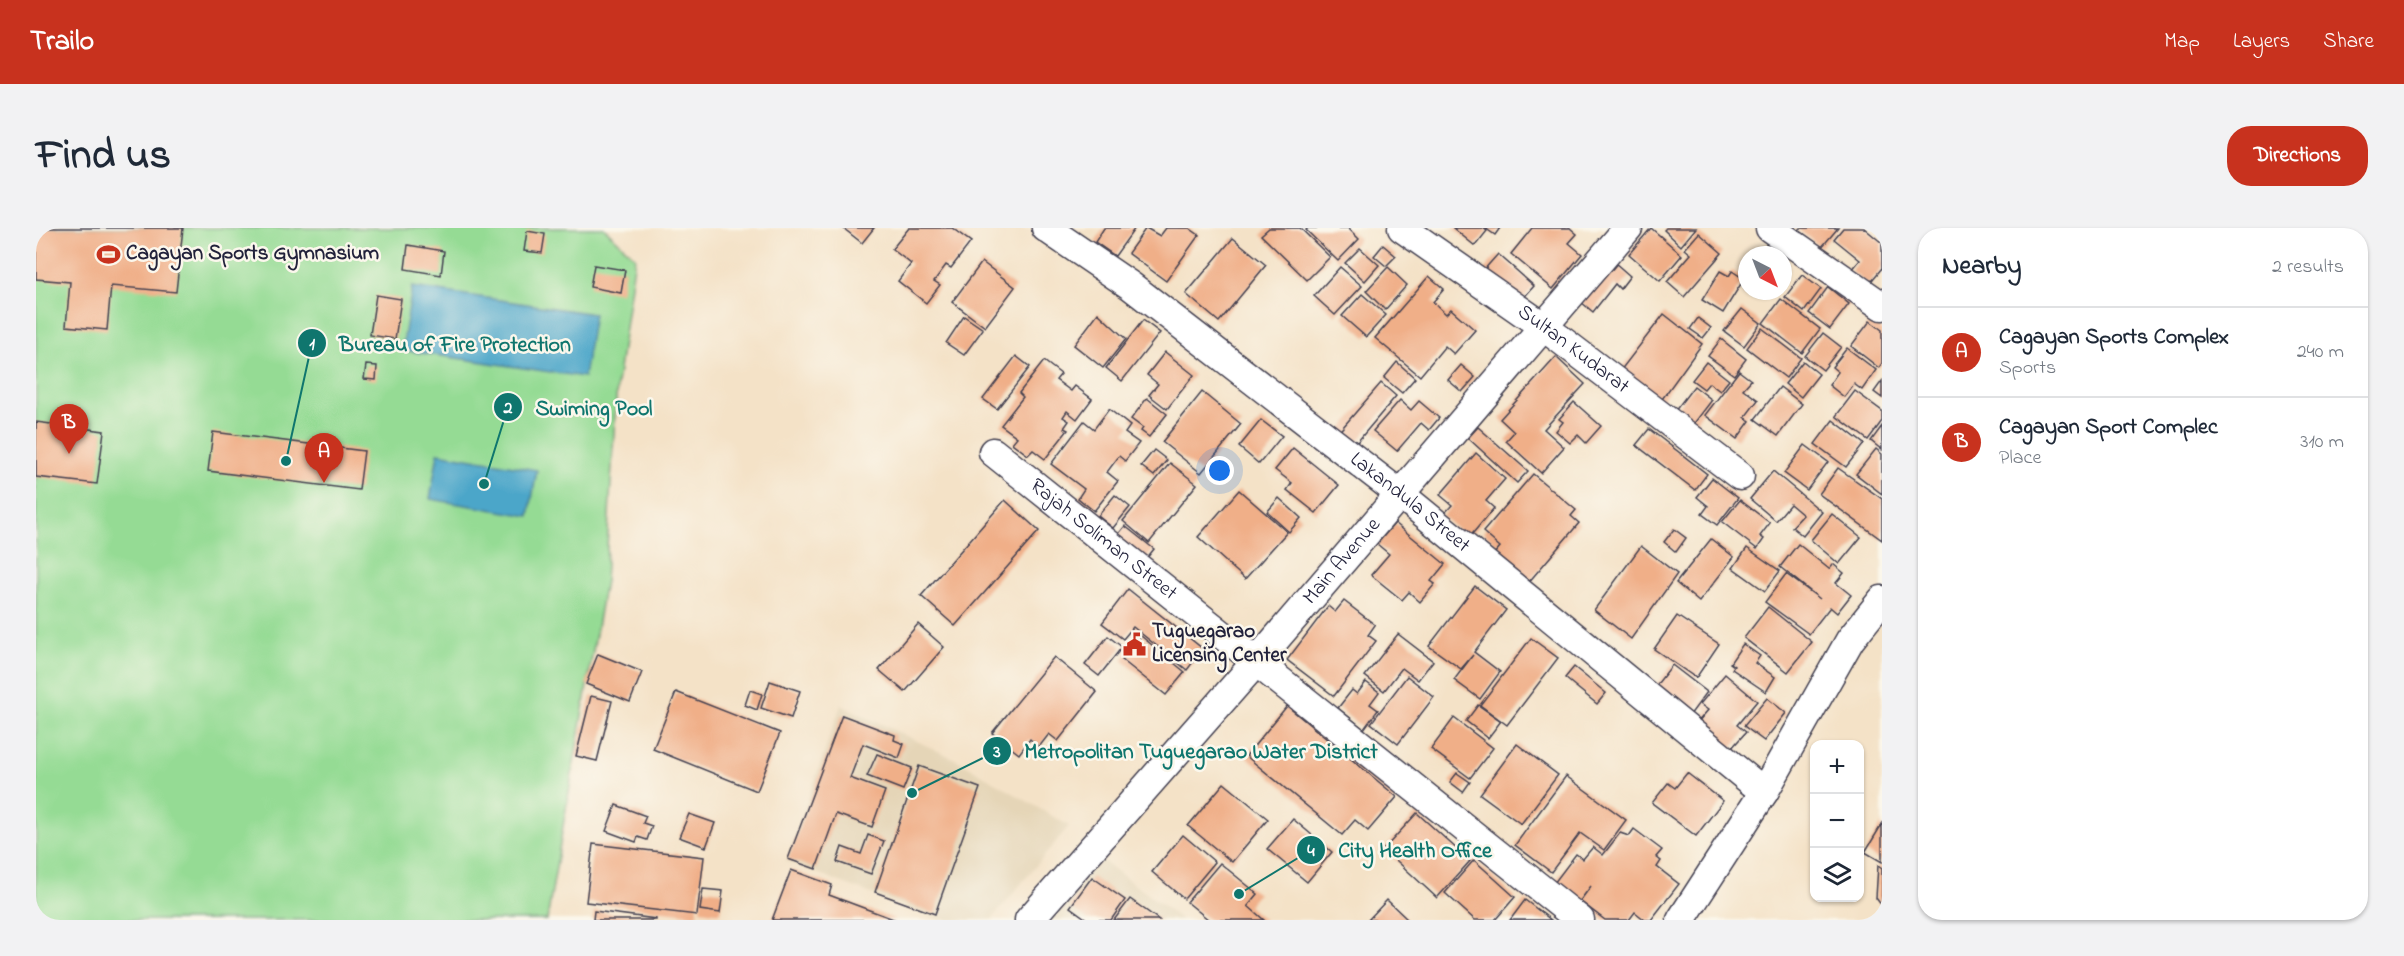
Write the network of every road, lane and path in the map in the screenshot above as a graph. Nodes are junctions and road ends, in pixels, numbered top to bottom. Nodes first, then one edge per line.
1 (1046, 228) edge
2 (1402, 228) edge
3 (1628, 228) edge
4 (1770, 228) edge
5 (1882, 306) edge
6 (1544, 327) junction
7 (993, 452) dead end
8 (1740, 476) dead end
9 (1400, 494) junction
10 (1882, 600) edge
11 (1256, 662) junction
12 (1764, 792) junction
13 (1029, 920) edge
14 (1580, 920) edge
15 (1681, 920) edge

1 - 9 street, Lakandula Street
2 - 6 street, Sultan Kudarat
3 - 6 street, Main Avenue
4 - 5 street
6 - 8 street, Sultan Kudarat
6 - 9 street, Main Avenue
7 - 11 street, Rajah Soliman Street
9 - 11 street, Main Avenue
9 - 12 street, Lakandula Street
10 - 12 street
11 - 13 street, Main Avenue
11 - 14 street, Rajah Soliman Street
12 - 15 street

